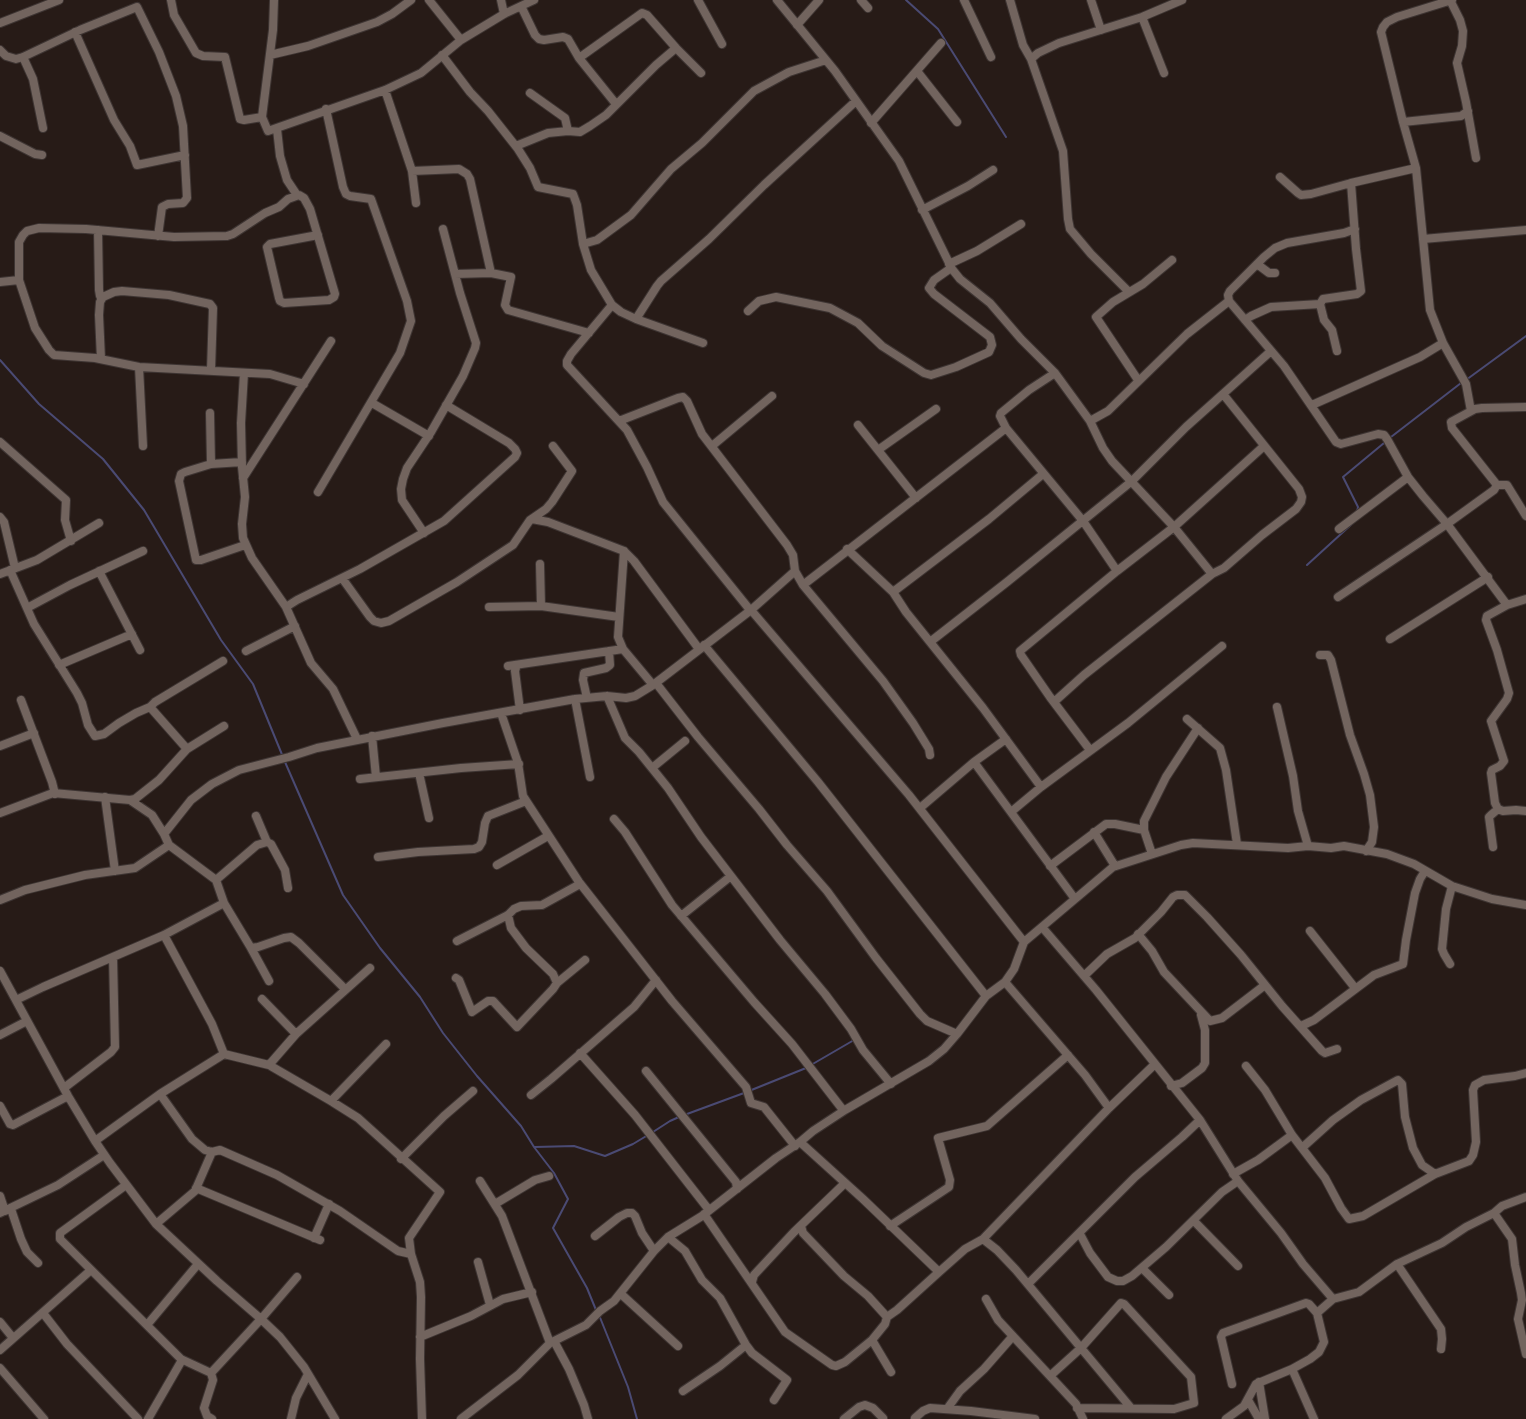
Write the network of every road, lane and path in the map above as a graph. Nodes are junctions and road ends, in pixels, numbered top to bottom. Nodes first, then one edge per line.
1 (59, 0) edge
2 (171, 0) edge
3 (274, 0) edge
4 (411, 0) edge
5 (429, 0) edge
6 (501, 0) edge
7 (534, 0) edge
8 (698, 0) edge
9 (777, 0) edge
10 (819, 0) edge
11 (862, 0) edge
12 (964, 0) edge
13 (1010, 0) edge
14 (1091, 0) edge
15 (1182, 0) edge
16 (1447, 1) edge
17 (135, 3) edge
18 (1430, 3) edge
19 (521, 6) junction
20 (868, 8) dead end
21 (503, 13) junction
22 (1142, 16) junction
23 (0, 23) edge
24 (797, 25) junction
25 (1101, 30) junction
26 (75, 32) junction
27 (461, 40) junction
28 (941, 43) dead end
29 (722, 44) dead end
30 (676, 48) junction
31 (0, 50) edge
32 (270, 55) junction
33 (442, 55) junction
34 (991, 57) dead end
35 (23, 58) junction
36 (579, 58) junction
37 (1031, 59) junction
38 (826, 60) junction
39 (917, 71) junction
40 (701, 73) dead end
41 (1164, 73) dead end
42 (385, 90) junction
43 (530, 93) dead end
44 (856, 101) junction
45 (616, 104) junction
46 (326, 109) junction
47 (1466, 115) junction
48 (262, 117) junction
49 (957, 122) dead end
50 (1403, 122) junction
51 (870, 123) junction
52 (43, 128) dead end
53 (277, 128) junction
54 (568, 131) junction
55 (0, 136) edge
56 (516, 146) junction
57 (42, 155) dead end
58 (186, 155) junction
59 (1476, 158) dead end
60 (1416, 168) junction
61 (993, 170) dead end
62 (412, 171) junction
63 (1280, 177) dead end
64 (1351, 183) junction
65 (297, 195) junction
66 (416, 203) dead end
67 (922, 210) junction
68 (1021, 224) dead end
69 (443, 229) dead end
70 (1355, 229) junction
71 (98, 230) junction
72 (1526, 230) edge
73 (318, 235) junction
74 (158, 236) junction
75 (1423, 239) junction
76 (583, 244) junction
77 (1172, 260) dead end
78 (1257, 264) junction
79 (950, 266) junction
80 (491, 273) junction
81 (1275, 273) dead end
82 (455, 274) junction
83 (19, 279) junction
84 (0, 282) edge
85 (1129, 292) junction
86 (103, 297) junction
87 (1229, 301) junction
88 (1320, 304) junction
89 (612, 305) junction
90 (748, 311) dead end
91 (636, 319) junction
92 (1245, 320) junction
93 (589, 333) junction
94 (331, 341) dead end
95 (703, 342) dead end
96 (1443, 343) junction
97 (1271, 351) junction
98 (1337, 351) dead end
99 (101, 359) junction
100 (139, 367) junction
101 (211, 370) junction
102 (244, 373) junction
103 (1055, 373) junction
104 (1139, 380) junction
105 (304, 384) junction
106 (1223, 394) junction
107 (772, 396) dead end
108 (372, 403) junction
109 (446, 405) junction
110 (1312, 405) junction
111 (1526, 407) edge
112 (936, 409) dead end
113 (1471, 411) junction
114 (209, 413) dead end
115 (619, 421) junction
116 (1090, 421) junction
117 (858, 425) dead end
118 (1006, 428) junction
119 (429, 436) junction
120 (1, 445) edge
121 (143, 446) dead end
122 (553, 446) dead end
123 (712, 446) junction
124 (1264, 446) junction
125 (878, 450) junction
126 (242, 462) junction
127 (211, 464) junction
128 (1043, 474) junction
129 (1408, 477) junction
130 (243, 478) junction
131 (1132, 481) junction
132 (1497, 485) junction
133 (318, 492) dead end
134 (916, 498) junction
135 (1526, 516) edge
136 (0, 517) edge
137 (532, 519) junction
138 (1083, 521) junction
139 (99, 523) dead end
140 (1447, 524) junction
141 (1174, 527) junction
142 (1339, 529) dead end
143 (424, 533) junction
144 (71, 541) junction
145 (245, 545) junction
146 (848, 549) junction
147 (143, 551) dead end
148 (624, 551) junction
149 (540, 564) dead end
150 (13, 569) junction
151 (99, 571) junction
152 (795, 571) junction
153 (1117, 571) junction
154 (0, 574) edge
155 (1212, 574) junction
156 (342, 578) junction
157 (1488, 578) junction
158 (803, 585) junction
159 (893, 592) junction
160 (1338, 597) dead end
161 (1526, 599) edge
162 (1507, 605) junction
163 (541, 606) junction
164 (286, 607) junction
165 (489, 607) dead end
166 (27, 608) junction
167 (750, 610) junction
168 (619, 617) junction
169 (295, 626) junction
170 (132, 634) junction
171 (1390, 639) dead end
172 (930, 642) junction
173 (1222, 646) dead end
174 (702, 647) junction
175 (623, 649) junction
176 (140, 650) dead end
177 (246, 651) dead end
178 (609, 651) junction
179 (1320, 655) dead end
180 (223, 661) dead end
181 (59, 665) junction
182 (517, 665) junction
183 (508, 666) dead end
184 (654, 684) junction
185 (607, 696) junction
186 (587, 698) junction
187 (575, 699) junction
188 (21, 700) dead end
189 (1054, 702) junction
190 (150, 707) junction
191 (1277, 707) dead end
192 (520, 710) junction
193 (501, 713) junction
194 (1186, 719) dead end
195 (224, 726) dead end
196 (1198, 728) junction
197 (34, 733) junction
198 (372, 736) junction
199 (1006, 739) junction
200 (356, 740) junction
201 (685, 741) dead end
202 (0, 746) edge
203 (187, 749) junction
204 (1090, 750) junction
205 (930, 755) dead end
206 (974, 762) junction
207 (519, 764) junction
208 (652, 768) junction
209 (419, 774) junction
210 (376, 777) junction
211 (590, 777) dead end
212 (360, 779) dead end
213 (1041, 787) junction
214 (55, 793) junction
215 (104, 797) junction
216 (130, 800) junction
217 (526, 802) junction
218 (920, 808) junction
219 (1498, 809) junction
220 (1526, 811) edge
221 (1011, 812) junction
222 (0, 813) edge
223 (256, 816) dead end
224 (429, 818) dead end
225 (614, 819) dead end
226 (1144, 830) junction
227 (1094, 832) junction
228 (164, 834) junction
229 (548, 836) junction
230 (267, 842) junction
231 (169, 845) junction
232 (1237, 845) junction
233 (1308, 846) junction
234 (1493, 848) dead end
235 (1366, 851) junction
236 (1152, 854) junction
237 (378, 857) dead end
238 (497, 865) dead end
239 (1050, 866) junction
240 (1115, 866) junction
241 (1425, 870) junction
242 (115, 871) junction
243 (731, 876) junction
244 (216, 880) junction
245 (580, 884) junction
246 (1452, 886) junction
247 (288, 888) dead end
248 (1075, 899) junction
249 (0, 900) edge
250 (224, 903) junction
251 (1526, 905) edge
252 (508, 915) junction
253 (681, 916) junction
254 (1042, 927) junction
255 (1310, 931) dead end
256 (1138, 934) junction
257 (164, 935) junction
258 (457, 941) dead end
259 (1024, 942) junction
260 (251, 948) junction
261 (113, 957) junction
262 (585, 960) dead end
263 (1450, 964) dead end
264 (370, 968) dead end
265 (0, 971) edge
266 (1084, 976) junction
267 (456, 978) dead end
268 (269, 981) dead end
269 (656, 981) junction
270 (1005, 982) junction
271 (557, 983) junction
272 (1265, 985) junction
273 (1356, 988) junction
274 (345, 989) junction
275 (986, 996) junction
276 (262, 999) dead end
277 (16, 1000) junction
278 (1200, 1012) junction
279 (27, 1021) junction
280 (1301, 1026) junction
281 (296, 1034) junction
282 (957, 1034) junction
283 (0, 1035) edge
284 (386, 1044) dead end
285 (1337, 1049) dead end
286 (580, 1053) junction
287 (224, 1054) junction
288 (1068, 1055) junction
289 (269, 1065) junction
290 (1154, 1065) junction
291 (1246, 1066) dead end
292 (646, 1071) dead end
293 (1526, 1073) edge
294 (891, 1084) junction
295 (1174, 1090) junction
296 (473, 1091) dead end
297 (66, 1092) junction
298 (160, 1094) junction
299 (531, 1095) dead end
300 (331, 1101) junction
301 (0, 1106) edge
302 (1108, 1108) junction
303 (844, 1110) junction
304 (1200, 1120) junction
305 (1292, 1135) junction
306 (95, 1141) junction
307 (798, 1144) junction
308 (1303, 1147) junction
309 (212, 1152) junction
310 (104, 1155) junction
311 (401, 1159) junction
312 (1435, 1174) junction
313 (549, 1175) dead end
314 (1235, 1178) junction
315 (480, 1181) dead end
316 (845, 1182) junction
317 (126, 1185) junction
318 (739, 1185) junction
319 (196, 1188) junction
320 (0, 1196) edge
321 (1526, 1197) edge
322 (495, 1204) junction
323 (329, 1205) junction
324 (5, 1211) edge
325 (707, 1212) junction
326 (1494, 1213) junction
327 (1194, 1221) junction
328 (156, 1224) junction
329 (890, 1226) junction
330 (799, 1230) junction
331 (1080, 1234) junction
332 (595, 1236) dead end
333 (668, 1237) junction
334 (983, 1239) junction
335 (654, 1251) junction
336 (411, 1254) junction
337 (38, 1262) dead end
338 (478, 1262) dead end
339 (198, 1264) junction
340 (1397, 1264) junction
341 (1238, 1266) dead end
342 (1142, 1268) junction
343 (90, 1270) junction
344 (939, 1272) junction
345 (297, 1277) dead end
346 (751, 1277) junction
347 (1522, 1278) edge
348 (1028, 1284) junction
349 (531, 1292) junction
350 (621, 1294) junction
351 (1170, 1295) dead end
352 (986, 1298) dead end
353 (1333, 1299) junction
354 (490, 1305) junction
355 (43, 1312) junction
356 (1317, 1313) junction
357 (887, 1317) junction
358 (261, 1319) junction
359 (0, 1322) edge
360 (147, 1325) junction
361 (1013, 1336) junction
362 (420, 1337) junction
363 (13, 1338) junction
364 (872, 1340) junction
365 (552, 1342) junction
366 (746, 1345) junction
367 (678, 1346) dead end
368 (1081, 1348) junction
369 (1441, 1349) dead end
370 (0, 1350) edge
371 (1526, 1354) edge
372 (182, 1360) junction
373 (0, 1368) edge
374 (1292, 1369) junction
375 (891, 1372) dead end
376 (211, 1373) junction
377 (308, 1374) junction
378 (1050, 1376) junction
379 (1259, 1382) junction
380 (1232, 1384) dead end
381 (683, 1391) dead end
382 (774, 1400) dead end
383 (1248, 1400) junction
384 (1077, 1408) junction
385 (1131, 1408) junction
386 (947, 1409) junction
387 (883, 1418) edge
388 (915, 1418) edge
389 (44, 1419) edge
390 (138, 1419) edge
391 (148, 1419) edge
392 (212, 1419) edge
393 (291, 1419) edge
394 (335, 1419) edge
395 (422, 1419) edge
396 (461, 1419) edge
397 (588, 1419) edge
398 (844, 1419) edge
399 (1035, 1419) edge
400 (1083, 1419) edge
401 (1226, 1419) edge
402 (1259, 1419) edge
403 (1265, 1419) edge
404 (1314, 1419) edge

1 - 23 street
2 - 48 street
3 - 32 street
4 - 32 street
5 - 27 street
6 - 21 street
7 - 19 street
8 - 29 street
9 - 24 street
10 - 24 street
11 - 20 street
12 - 34 street
13 - 37 street
14 - 25 street
15 - 22 street
16 - 18 street
16 - 47 street
17 - 26 street
17 - 58 street
18 - 50 street
19 - 21 street
19 - 36 street
21 - 27 street
22 - 25 street
22 - 41 street
24 - 38 street
25 - 37 street
26 - 35 street
26 - 58 street
27 - 33 street
28 - 39 street
30 - 36 street
30 - 40 street
30 - 45 street
31 - 35 street
32 - 48 street
33 - 42 street
33 - 56 street
35 - 52 street
36 - 45 street
37 - 85 street
38 - 44 street
38 - 76 street
39 - 49 street
39 - 51 street
42 - 46 street
42 - 62 street
43 - 54 street
44 - 51 street
44 - 91 street
45 - 54 street
46 - 53 street
46 - 108 street
47 - 50 street
47 - 59 street
48 - 53 street
50 - 60 street
51 - 67 street
53 - 65 street
54 - 56 street
55 - 57 street
56 - 76 street
58 - 74 street
60 - 64 street
60 - 75 street
61 - 67 street
62 - 66 street
62 - 80 street
63 - 64 street
64 - 70 street
65 - 73 street
65 - 74 street
67 - 79 street
68 - 79 street
69 - 82 street
70 - 78 street
70 - 88 street
71 - 74 street
71 - 83 street
71 - 86 street
72 - 75 street
73 - 73 street
75 - 96 street
76 - 89 street
77 - 85 street
78 - 81 street
78 - 87 street
79 - 90 street
79 - 103 street
80 - 82 street
80 - 93 street
82 - 109 street
83 - 84 street
83 - 99 street
85 - 104 street
86 - 99 street
86 - 101 street
87 - 92 street
87 - 104 street
88 - 92 street
88 - 98 street
89 - 91 street
89 - 93 street
91 - 95 street
92 - 97 street
93 - 115 street
94 - 105 street
96 - 110 street
96 - 113 street
97 - 106 street
97 - 110 street
99 - 100 street
100 - 101 street
100 - 121 street
101 - 102 street
102 - 105 street
102 - 126 street
103 - 116 street
103 - 118 street
104 - 116 street
105 - 130 street
106 - 124 street
106 - 131 street
107 - 123 street
108 - 119 street
108 - 133 street
109 - 119 street
109 - 143 street
110 - 129 street
111 - 113 street
112 - 125 street
113 - 132 street
114 - 127 street
115 - 123 street
115 - 167 street
116 - 131 street
117 - 125 street
118 - 128 street
118 - 134 street
119 - 143 street
120 - 144 street
122 - 137 street
123 - 152 street
124 - 141 street
124 - 155 street
125 - 134 street
126 - 127 street
126 - 130 street
127 - 145 street
128 - 138 street
128 - 159 street
129 - 140 street
129 - 142 street
130 - 145 street
131 - 138 street
131 - 141 street
132 - 135 street
132 - 140 street
134 - 146 street
136 - 150 street
137 - 148 street
137 - 156 street
138 - 153 street
138 - 172 street
139 - 144 street
140 - 157 street
140 - 160 street
141 - 153 street
141 - 155 street
143 - 156 street
144 - 150 street
145 - 164 street
146 - 158 street
146 - 159 street
147 - 151 street
148 - 168 street
148 - 174 street
149 - 163 street
150 - 154 street
150 - 166 street
151 - 166 street
151 - 170 street
152 - 158 street
152 - 167 street
153 - 189 street
155 - 189 street
156 - 164 street
157 - 162 street
157 - 171 street
158 - 205 street
159 - 172 street
161 - 162 street
162 - 219 street
163 - 165 street
163 - 168 street
164 - 169 street
166 - 181 street
167 - 174 street
167 - 218 street
168 - 175 street
169 - 177 street
169 - 200 street
170 - 176 street
170 - 181 street
172 - 199 street
173 - 204 street
174 - 184 street
174 - 275 street
175 - 178 street
175 - 184 street
178 - 182 street
178 - 186 street
179 - 235 street
180 - 190 street
181 - 190 street
182 - 183 street
182 - 192 street
184 - 185 street
184 - 282 street
185 - 186 street
185 - 208 street
186 - 187 street
187 - 192 street
187 - 211 street
188 - 197 street
189 - 204 street
190 - 203 street
191 - 233 street
192 - 193 street
193 - 198 street
193 - 207 street
194 - 196 street
195 - 203 street
196 - 226 street
196 - 232 street
197 - 202 street
197 - 214 street
198 - 200 street
198 - 210 street
199 - 206 street
199 - 213 street
200 - 228 street
201 - 208 street
203 - 216 street
204 - 213 street
206 - 218 street
206 - 221 street
207 - 209 street
207 - 217 street
208 - 243 street
209 - 210 street
209 - 224 street
210 - 212 street
213 - 221 street
214 - 215 street
214 - 222 street
215 - 216 street
215 - 242 street
216 - 228 street
217 - 229 street
217 - 237 street
218 - 259 street
219 - 220 street
219 - 234 street
221 - 239 street
223 - 230 street
225 - 253 street
226 - 227 street
226 - 236 street
227 - 239 street
227 - 240 street
228 - 231 street
229 - 238 street
229 - 245 street
230 - 244 street
230 - 247 street
231 - 242 street
231 - 244 street
232 - 233 street
232 - 236 street
233 - 235 street
235 - 241 street
236 - 240 street
239 - 248 street
240 - 248 street
241 - 246 street
241 - 273 street
242 - 249 street
243 - 253 street
243 - 294 street
244 - 250 street
245 - 252 street
245 - 269 street
246 - 251 street
246 - 263 street
248 - 254 street
250 - 257 street
250 - 260 street
252 - 258 street
252 - 271 street
253 - 303 street
254 - 259 street
254 - 266 street
255 - 273 street
256 - 266 street
256 - 272 street
256 - 278 street
257 - 261 street
257 - 287 street
259 - 270 street
260 - 268 street
260 - 274 street
261 - 277 street
261 - 297 street
262 - 271 street
264 - 274 street
265 - 277 street
266 - 290 street
267 - 271 street
269 - 286 street
269 - 307 street
270 - 275 street
270 - 288 street
272 - 278 street
272 - 280 street
273 - 280 street
274 - 281 street
275 - 282 street
276 - 281 street
277 - 279 street
278 - 295 street
279 - 283 street
279 - 297 street
280 - 285 street
281 - 289 street
282 - 294 street
284 - 300 street
286 - 299 street
286 - 325 street
287 - 289 street
287 - 298 street
288 - 302 street
288 - 329 street
289 - 300 street
290 - 295 street
290 - 302 street
291 - 305 street
292 - 318 street
293 - 312 street
294 - 303 street
295 - 304 street
296 - 311 street
297 - 301 street
297 - 306 street
298 - 306 street
298 - 309 street
300 - 311 street
302 - 334 street
303 - 307 street
304 - 314 street
304 - 331 street
305 - 308 street
305 - 314 street
306 - 310 street
307 - 316 street
307 - 318 street
308 - 312 street
308 - 312 street
309 - 319 street
309 - 323 street
310 - 317 street
310 - 324 street
311 - 336 street
313 - 322 street
314 - 327 street
314 - 353 street
315 - 322 street
316 - 329 street
316 - 330 street
317 - 328 street
317 - 343 street
318 - 325 street
319 - 323 street
319 - 328 street
320 - 324 street
321 - 326 street
322 - 349 street
323 - 336 street
324 - 337 street
325 - 333 street
325 - 346 street
326 - 340 street
326 - 347 street
327 - 341 street
327 - 342 street
328 - 339 street
329 - 344 street
330 - 346 street
330 - 357 street
331 - 342 street
331 - 348 street
332 - 335 street
333 - 335 street
333 - 366 street
334 - 344 street
334 - 348 street
335 - 350 street
336 - 362 street
338 - 354 street
339 - 358 street
339 - 360 street
340 - 353 street
340 - 369 street
342 - 351 street
343 - 355 street
343 - 360 street
344 - 357 street
345 - 358 street
346 - 364 street
347 - 371 street
348 - 368 street
349 - 354 street
349 - 365 street
350 - 365 street
350 - 367 street
352 - 361 street
353 - 356 street
354 - 362 street
355 - 363 street
355 - 390 street
356 - 374 street
356 - 380 street
357 - 364 street
358 - 376 street
358 - 377 street
359 - 363 street
360 - 372 street
361 - 378 street
361 - 386 street
362 - 395 street
363 - 370 street
364 - 375 street
365 - 396 street
365 - 397 street
366 - 381 street
366 - 382 street
368 - 378 street
368 - 385 street
368 - 385 street
372 - 376 street
372 - 391 street
373 - 389 street
374 - 379 street
374 - 404 street
376 - 392 street
377 - 393 street
377 - 394 street
378 - 384 street
379 - 383 street
379 - 403 street
383 - 401 street
383 - 402 street
384 - 385 street
384 - 400 street
386 - 388 street
386 - 399 street
387 - 398 street

